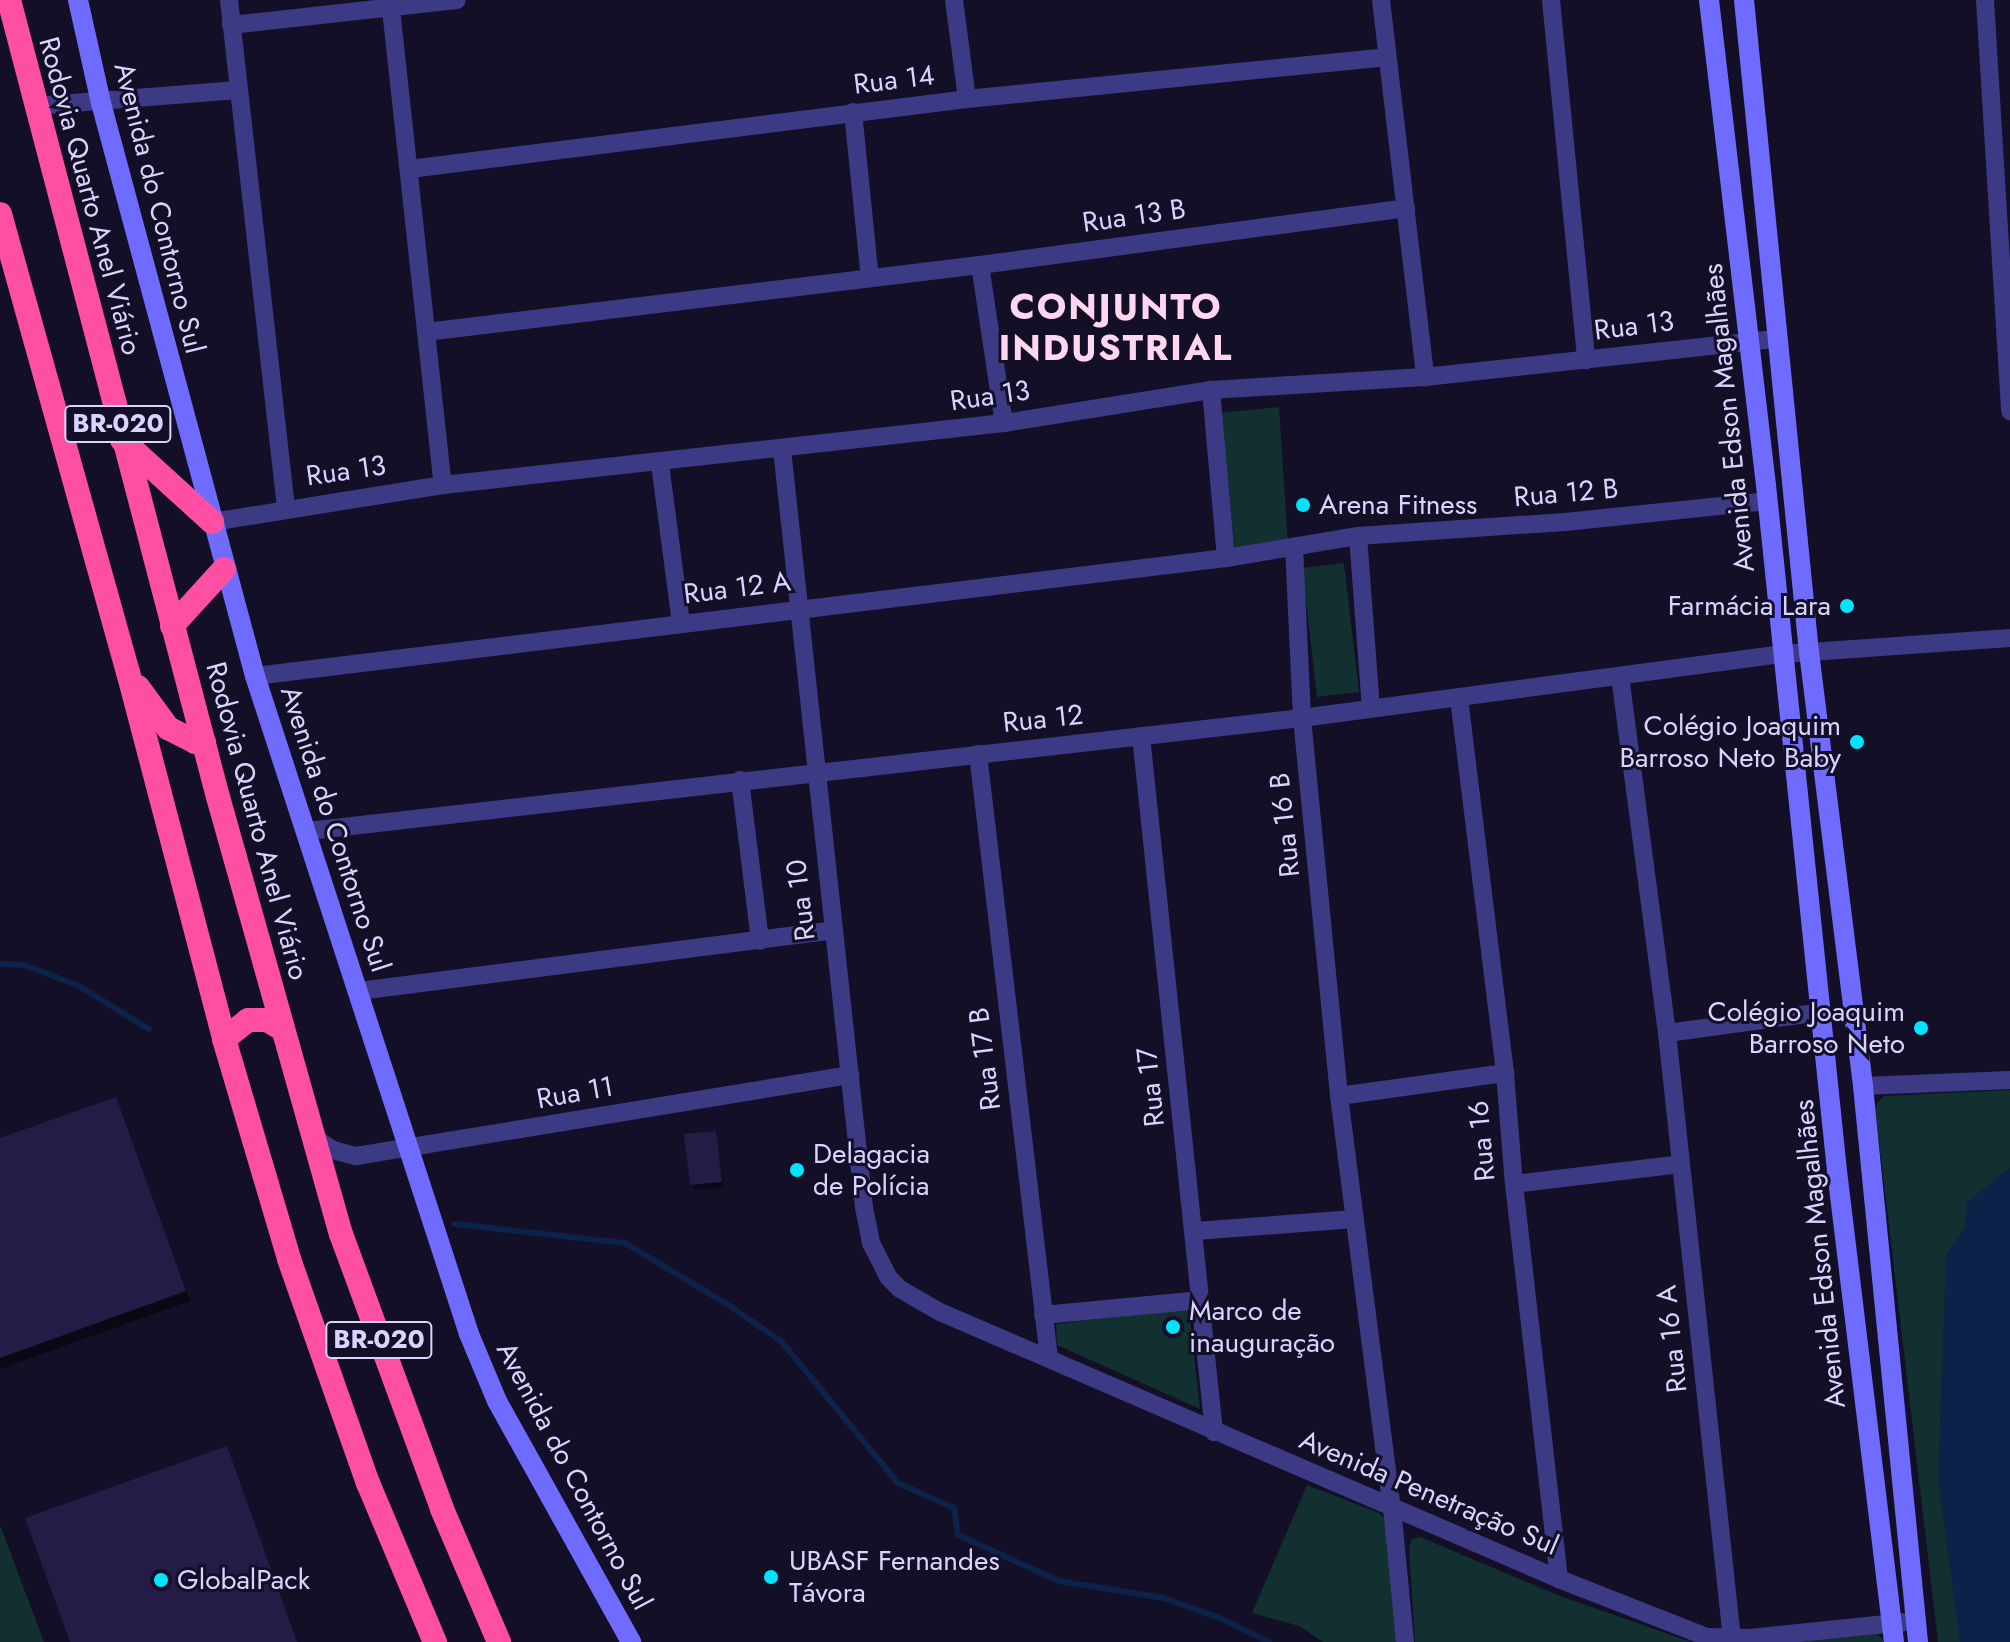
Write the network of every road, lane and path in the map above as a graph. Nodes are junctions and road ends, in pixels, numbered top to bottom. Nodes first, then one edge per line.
1 (9, 0) edge
2 (78, 0) edge
3 (229, 0) edge
4 (457, 0) edge
5 (954, 0) edge
6 (1381, 0) edge
7 (1551, 0) edge
8 (1709, 0) edge
9 (1744, 0) edge
10 (1985, 0) edge
11 (391, 4) edge
12 (231, 25) junction
13 (1386, 57) junction
14 (237, 90) junction
15 (967, 99) junction
16 (101, 103) junction
17 (35, 106) junction
18 (853, 112) junction
19 (410, 169) junction
20 (1406, 208) junction
21 (0, 214) edge
22 (980, 265) junction
23 (870, 278) junction
24 (426, 332) junction
25 (1777, 339) junction
26 (1750, 341) junction
27 (1586, 360) junction
28 (1425, 377) junction
29 (1211, 390) junction
30 (2010, 411) edge
31 (1004, 423) junction
32 (122, 440) junction
33 (782, 449) junction
34 (660, 464) junction
35 (443, 485) junction
36 (286, 508) junction
37 (1768, 509) junction
38 (1797, 518) junction
39 (212, 522) junction
40 (1358, 536) junction
41 (1294, 547) junction
42 (1226, 558) junction
43 (224, 569) junction
44 (797, 609) junction
45 (681, 623) junction
46 (172, 626) junction
47 (2010, 638) edge
48 (1809, 652) junction
49 (1782, 654) junction
50 (128, 672) junction
51 (255, 676) junction
52 (1620, 676) junction
53 (1459, 698) junction
54 (1371, 708) junction
55 (1302, 718) junction
56 (1141, 736) junction
57 (204, 742) junction
58 (978, 754) junction
59 (814, 771) junction
60 (740, 780) junction
61 (308, 831) junction
62 (833, 930) junction
63 (760, 941) junction
64 (359, 991) junction
65 (1822, 1012) junction
66 (282, 1029) junction
67 (1667, 1033) junction
68 (224, 1039) junction
69 (1505, 1073) junction
70 (850, 1075) junction
71 (2010, 1080) edge
72 (1863, 1086) junction
73 (1339, 1096) junction
74 (313, 1137) junction
75 (410, 1150) junction
76 (1681, 1164) junction
77 (1837, 1171) junction
78 (1872, 1172) junction
79 (1514, 1184) junction
80 (1355, 1219) junction
81 (1195, 1231) junction
82 (1201, 1300) junction
83 (940, 1312) joint
84 (1043, 1315) junction
85 (1049, 1358) junction
86 (1214, 1432) junction
87 (1392, 1507) junction
88 (1559, 1579) junction
89 (1916, 1632) edge
90 (1892, 1633) edge
91 (1732, 1639) junction
92 (435, 1642) edge
93 (499, 1642) edge
94 (631, 1642) edge
95 (1405, 1642) edge

1 - 17 highway, Rodovia Quarto Anel Viário / BR-020
2 - 16 street, Avenida do Contorno Sul
3 - 12 street
4 - 11 street
5 - 15 street
6 - 13 street
7 - 27 street
8 - 26 street, Avenida Edson Magalhães
9 - 25 street, Avenida Edson Magalhães
10 - 30 street
11 - 12 street
11 - 19 street
12 - 14 street
13 - 15 street, Rua 14
13 - 20 street
14 - 16 street
14 - 36 street
15 - 18 street, Rua 14
16 - 17 street
16 - 39 street, Avenida do Contorno Sul
17 - 32 highway, Rodovia Quarto Anel Viário / BR-020
18 - 19 street, Rua 14
18 - 23 street
19 - 24 street
20 - 22 street, Rua 13 B
20 - 28 street
21 - 50 highway, BR-020
22 - 23 street, Rua 13 B
22 - 31 street
23 - 24 street, Rua 13 B
24 - 35 street
25 - 26 street, Rua 13
25 - 38 street, Avenida Edson Magalhães
26 - 27 street, Rua 13
26 - 37 street, Avenida Edson Magalhães
27 - 28 street, Rua 13
28 - 29 street, Rua 13
29 - 31 street, Rua 13
29 - 42 street
31 - 33 street, Rua 13
32 - 39 highway
32 - 46 highway, Rodovia Quarto Anel Viário / BR-020
33 - 34 street, Rua 13
33 - 44 street, Rua 10
34 - 35 street, Rua 13
34 - 45 street
35 - 36 street, Rua 13
36 - 39 street, Rua 13
37 - 38 street
37 - 40 street, Rua 12 B
37 - 49 street, Avenida Edson Magalhães
38 - 48 street, Avenida Edson Magalhães
39 - 43 street, Avenida do Contorno Sul
40 - 41 street, Rua 12 B
40 - 54 street
41 - 42 street, Rua 12 B
41 - 55 street, Rua 16 B
42 - 44 street, Rua 12 A
43 - 46 highway
43 - 51 street, Avenida do Contorno Sul
44 - 45 street, Rua 12 A
44 - 59 street, Rua 10
45 - 51 street, Rua 12 A
46 - 57 highway, Rodovia Quarto Anel Viário / BR-020
47 - 48 street, Rua 12
48 - 49 street, Rua 12
48 - 72 street, Avenida Edson Magalhães
49 - 52 street, Rua 12
49 - 65 street, Avenida Edson Magalhães
50 - 57 highway
50 - 68 highway, BR-020
51 - 61 street, Avenida do Contorno Sul
52 - 53 street, Rua 12
52 - 67 street
53 - 54 street, Rua 12
53 - 69 street, Rua 16
54 - 55 street, Rua 12
55 - 56 street, Rua 12
55 - 73 street, Rua 16 B
56 - 58 street, Rua 12
56 - 81 street, Rua 17
57 - 66 highway, Rodovia Quarto Anel Viário / BR-020
58 - 59 street, Rua 12
58 - 84 street, Rua 17 B
59 - 60 street, Rua 12
59 - 62 street, Rua 10
60 - 61 street, Rua 12
60 - 63 street
61 - 64 street, Avenida do Contorno Sul
62 - 63 street
62 - 70 street, Rua 10
63 - 64 street
64 - 75 street, Avenida do Contorno Sul
65 - 67 street
65 - 77 street, Avenida Edson Magalhães
66 - 68 highway
66 - 74 highway, Rodovia Quarto Anel Viário / BR-020
67 - 76 street, Rua 16 A
68 - 92 highway, BR-020
69 - 73 street
69 - 79 street, Rua 16
70 - 75 street, Rua 11
70 - 83 street, Rua 10
71 - 72 street
72 - 78 street, Avenida Edson Magalhães
73 - 80 street, Rua 16 B
74 - 75 street, Rua 11
74 - 93 highway, Rodovia Quarto Anel Viário / BR-020
75 - 94 street, Avenida do Contorno Sul
76 - 79 street
76 - 91 street, Rua 16 A
77 - 78 street
77 - 90 street, Avenida Edson Magalhães
78 - 89 street, Avenida Edson Magalhães
79 - 88 street, Rua 16
80 - 81 street
80 - 87 street, Rua 16 B
81 - 82 street, Rua 17
82 - 84 street
82 - 86 street, Rua 17
83 - 85 street, Avenida Penetração Sul
84 - 85 street, Rua 17 B
85 - 86 street, Avenida Penetração Sul
86 - 87 street, Avenida Penetração Sul
87 - 88 street, Avenida Penetração Sul
87 - 95 street, Rua 16 B
88 - 91 street, Avenida Penetração Sul
89 - 90 street, Avenida Penetração Sul
90 - 91 street, Avenida Penetração Sul

